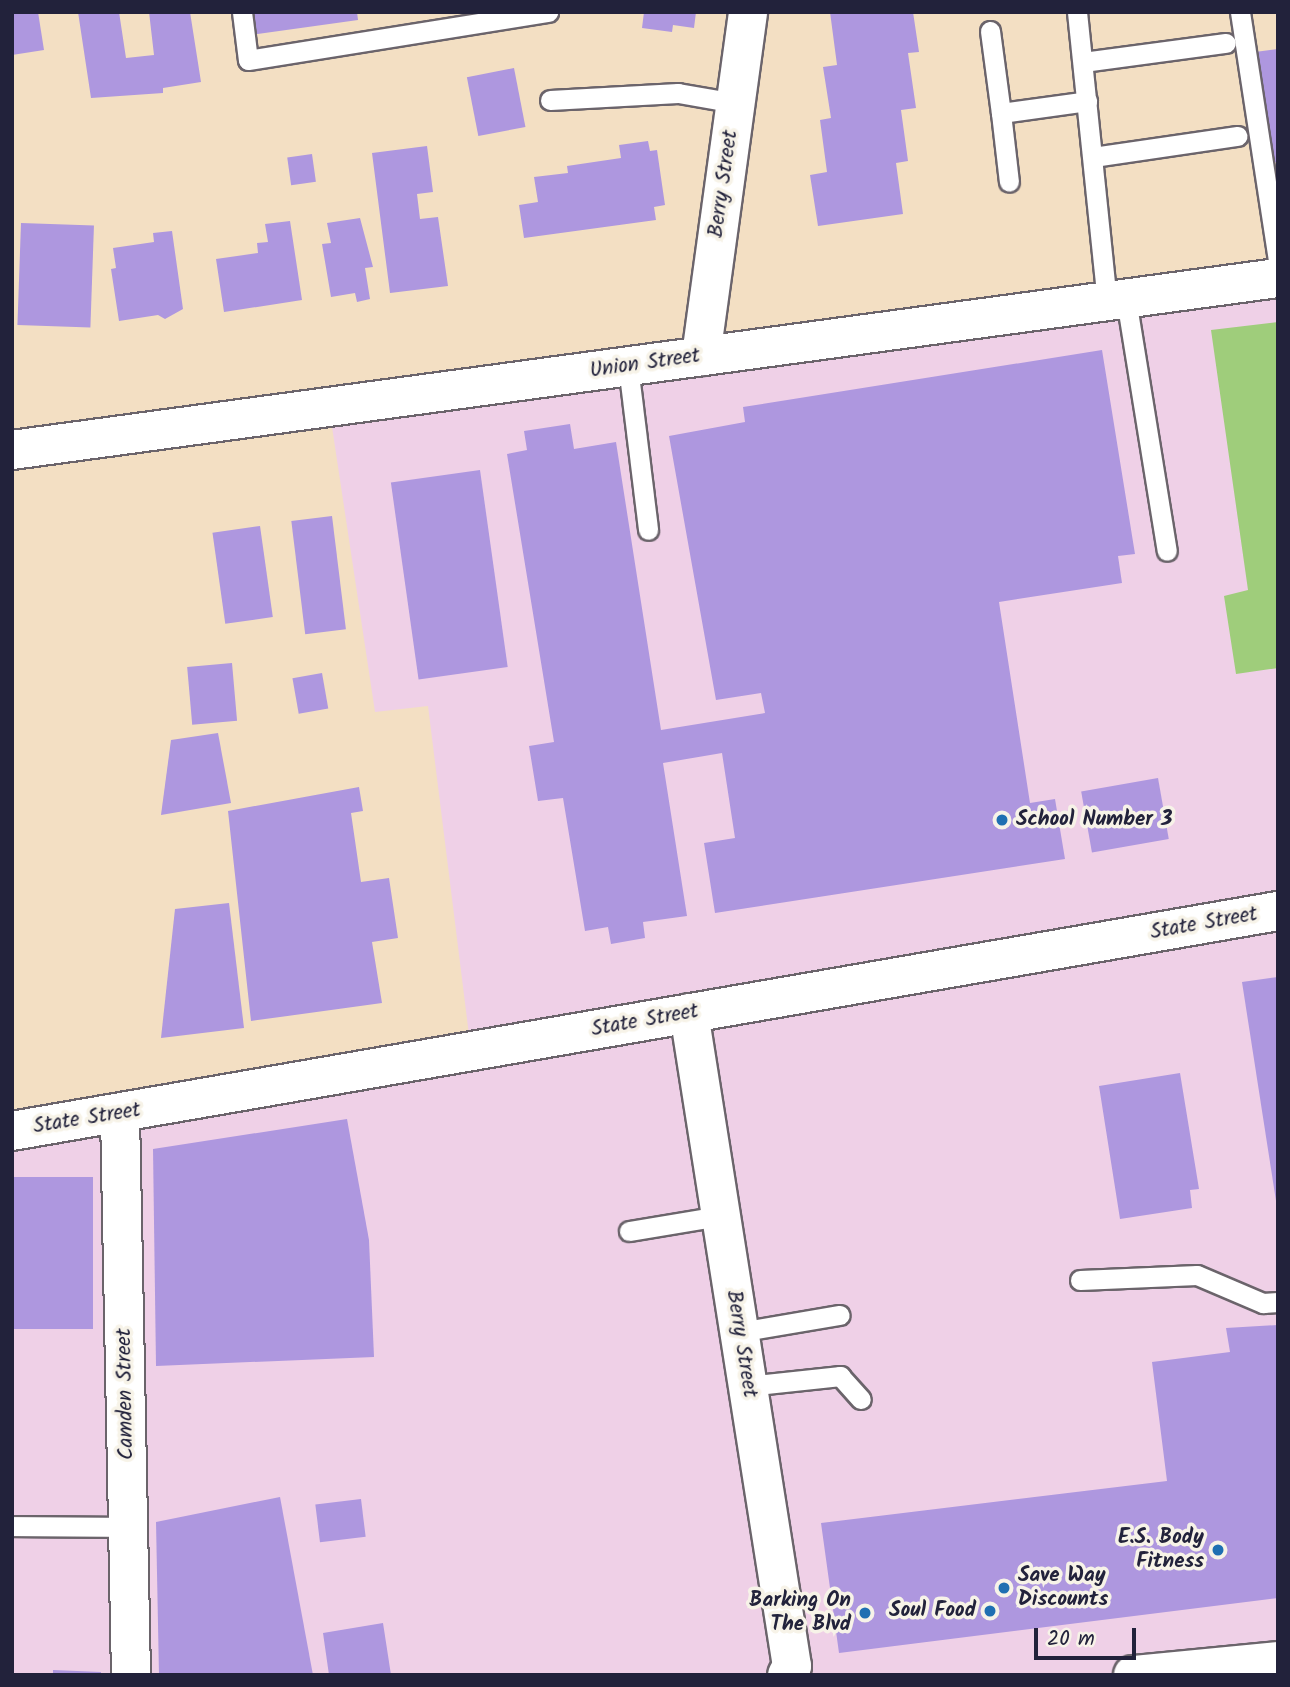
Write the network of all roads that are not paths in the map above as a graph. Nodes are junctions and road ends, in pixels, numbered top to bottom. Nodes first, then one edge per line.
1 (242, 12) edge
2 (548, 12) edge
3 (748, 12) edge
4 (1077, 12) edge
5 (1240, 12) edge
6 (990, 32) dead end
7 (1226, 43) dead end
8 (1083, 62) junction
9 (550, 100) dead end
10 (1087, 101) junction
11 (736, 103) junction
12 (1001, 113) junction
13 (1237, 136) dead end
14 (1093, 157) junction
15 (1009, 182) dead end
16 (1278, 261) edge
17 (1278, 278) edge
18 (1117, 300) junction
19 (701, 356) junction
20 (628, 366) junction
21 (12, 450) edge
22 (648, 530) dead end
23 (1167, 551) dead end
24 (1278, 911) edge
25 (688, 1013) junction
26 (120, 1114) junction
27 (12, 1131) edge
28 (720, 1216) junction
29 (629, 1230) dead end
30 (1080, 1280) dead end
31 (1278, 1302) edge
32 (840, 1315) dead end
33 (739, 1332) junction
34 (747, 1386) junction
35 (861, 1399) dead end
36 (12, 1527) edge
37 (128, 1527) junction
38 (1278, 1661) edge
39 (131, 1675) edge
40 (787, 1675) edge
41 (1133, 1675) edge

1 - 2 lane
3 - 11 street, Berry Street
4 - 8 lane
5 - 16 lane
6 - 12 lane
7 - 8 lane
8 - 10 lane
9 - 11 lane
10 - 12 lane
10 - 14 lane
11 - 19 street, Berry Street
12 - 15 lane
13 - 14 lane
14 - 18 lane
17 - 18 street, Union Street
18 - 19 street, Union Street
18 - 23 lane
19 - 20 street, Union Street
20 - 21 street, Union Street
20 - 22 lane
24 - 25 street, State Street
25 - 26 street, State Street
25 - 28 street, Berry Street
26 - 27 street, State Street
26 - 37 street, Camden Street
28 - 29 lane
28 - 33 street, Berry Street
30 - 31 lane
32 - 33 lane
33 - 34 street, Berry Street
34 - 35 lane
34 - 40 street, Berry Street
36 - 37 lane
37 - 39 street, Camden Street
38 - 41 street

